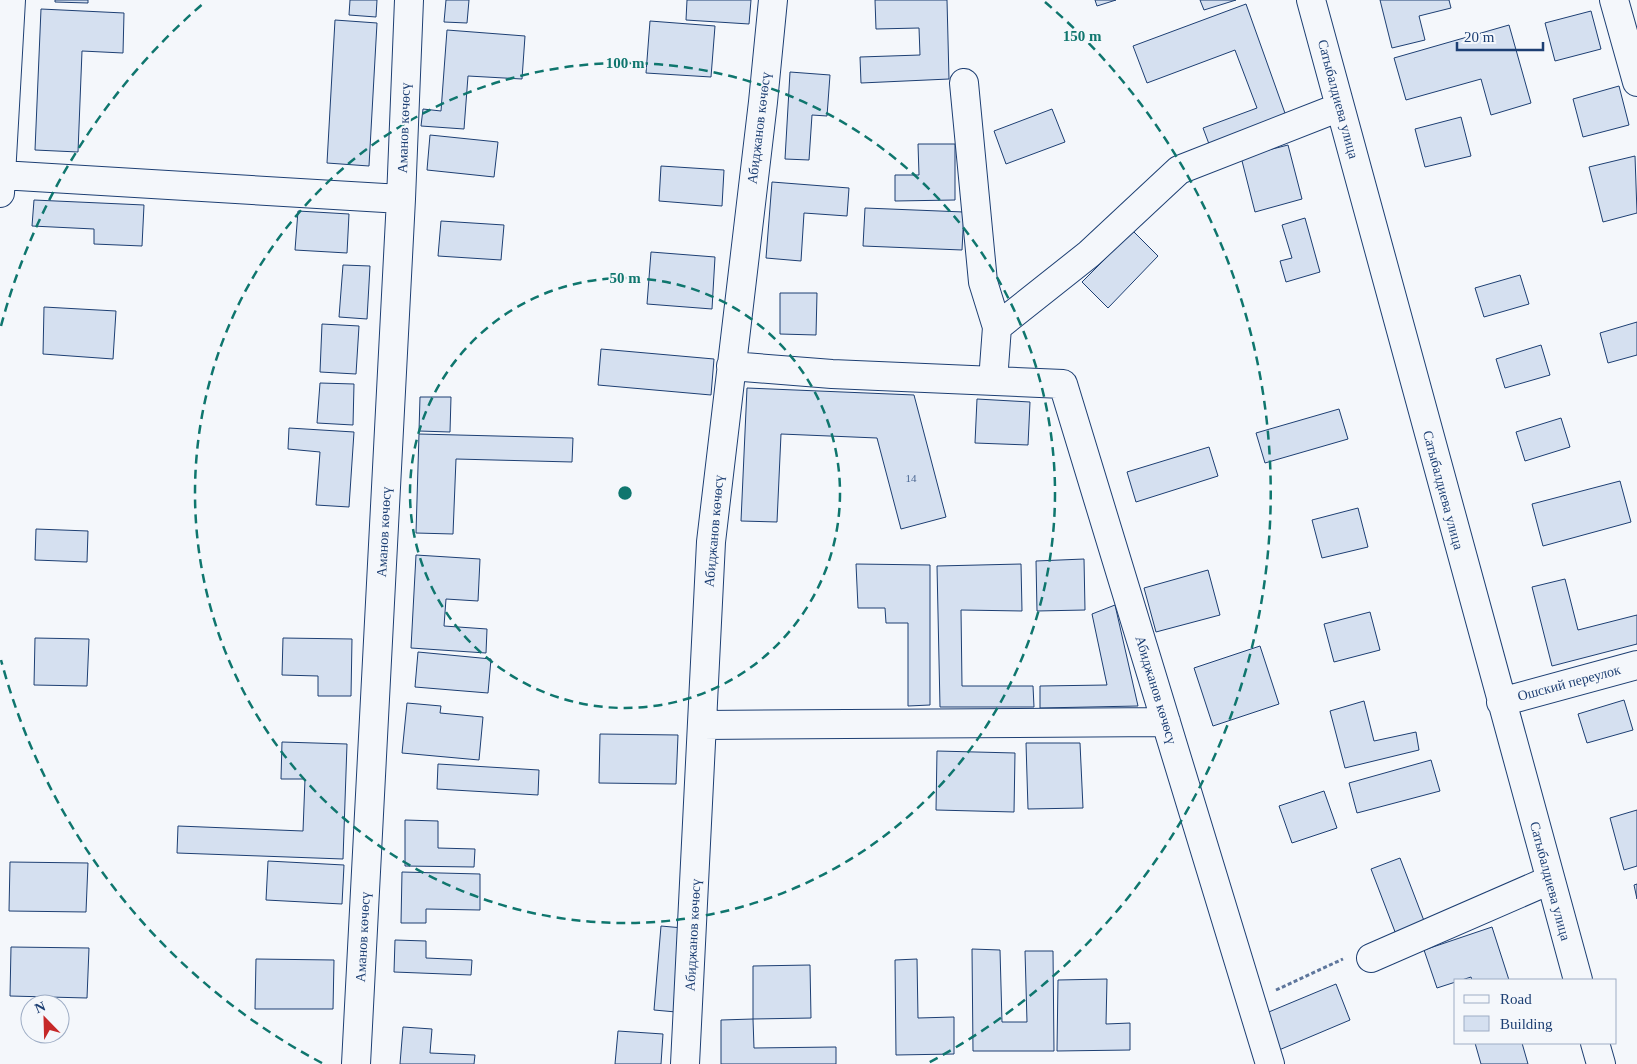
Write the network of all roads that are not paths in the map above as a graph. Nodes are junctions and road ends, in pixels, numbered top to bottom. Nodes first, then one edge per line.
1 (11, 0) edge
2 (409, 0) edge
3 (773, 0) edge
4 (1311, 0) edge
5 (1614, 0) edge
6 (1637, 82) edge
7 (964, 83) dead end
8 (1340, 108) junction
9 (0, 184) edge
10 (401, 198) junction
11 (997, 327) junction
12 (731, 366) junction
13 (993, 381) junction
14 (1637, 665) edge
15 (1501, 702) junction
16 (1166, 722) junction
17 (703, 725) junction
18 (1550, 880) junction
19 (1371, 958) road end
20 (1578, 979) edge
21 (1595, 1044) edge
22 (356, 1064) edge
23 (685, 1064) edge
24 (1270, 1064) edge
25 (1601, 1064) edge

1 - 9 street
2 - 10 street, Аманов көчөсү
3 - 12 street, Абиджанов көчөсү
4 - 8 street, Сатыбалдиева улица
5 - 6 street
7 - 11 street
8 - 11 street
8 - 15 street, Сатыбалдиева улица
9 - 10 street
10 - 22 street, Аманов көчөсү
11 - 13 street
12 - 13 street
12 - 17 street, Абиджанов көчөсү
13 - 16 street, Абиджанов көчөсү
14 - 15 street, Ошский переулок
15 - 18 street, Сатыбалдиева улица
16 - 17 street
16 - 24 street, Абиджанов көчөсү
17 - 23 street, Абиджанов көчөсү
18 - 19 street
18 - 20 street, Сатыбалдиева улица
21 - 25 street

